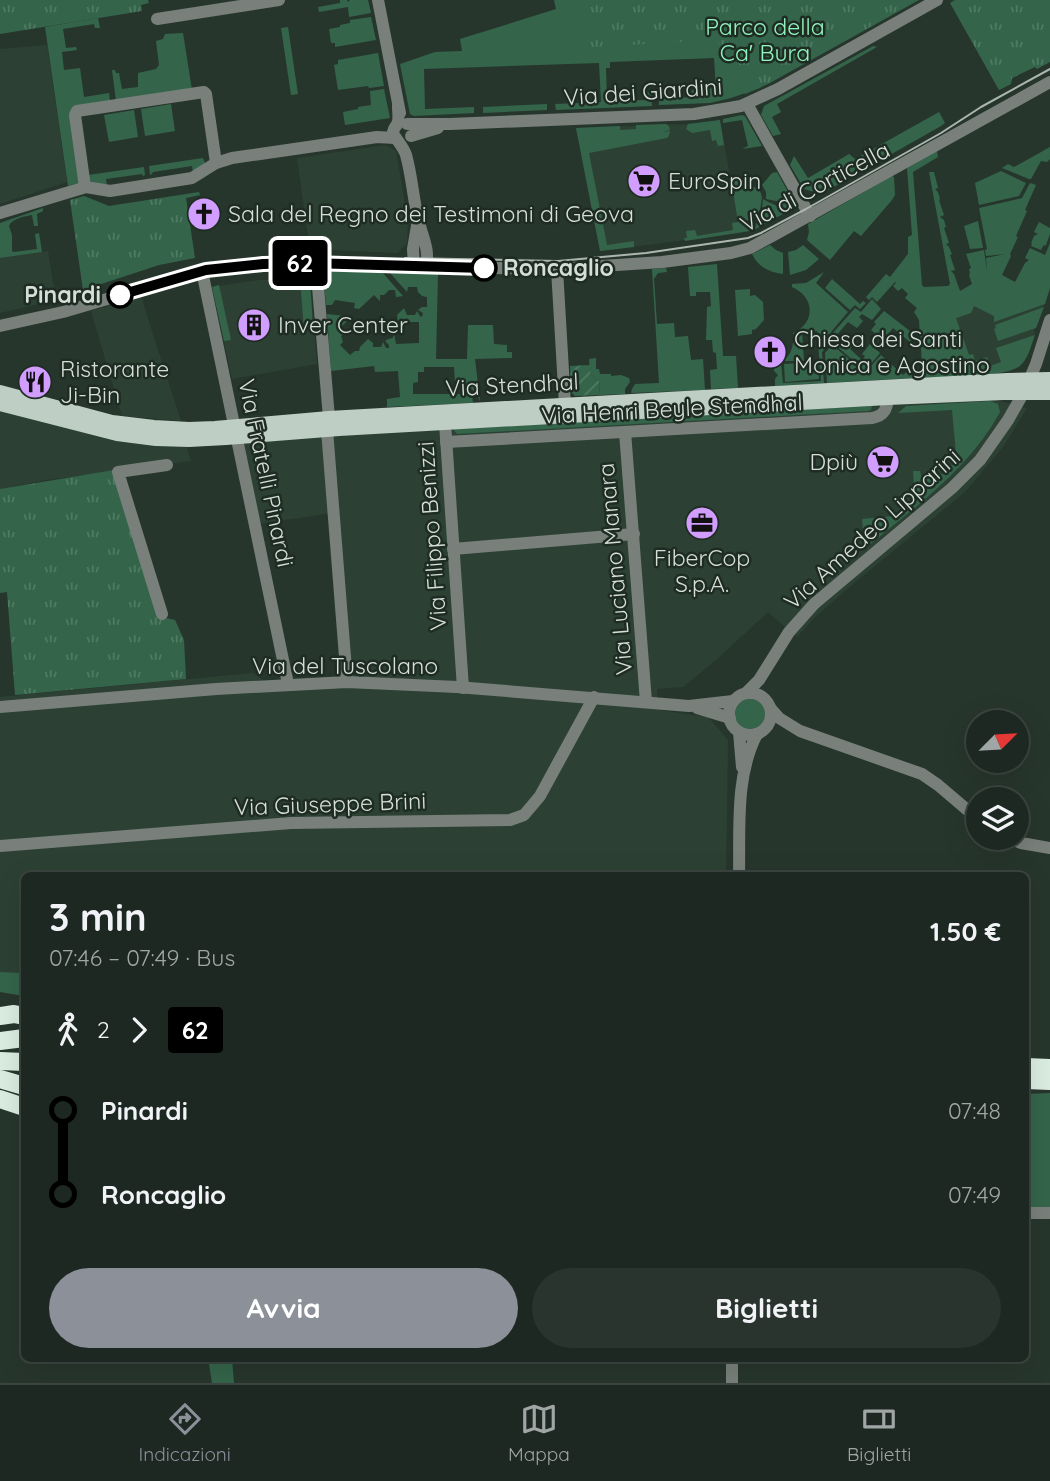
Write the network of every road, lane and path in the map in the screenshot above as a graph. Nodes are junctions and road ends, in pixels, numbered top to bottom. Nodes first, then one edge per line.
1 (279, 0) edge
2 (378, 0) edge
3 (937, 0) edge
4 (157, 19) dead end
5 (1050, 82) edge
6 (747, 104) junction
7 (402, 132) junction
8 (216, 163) junction
9 (85, 187) junction
10 (0, 213) edge
11 (810, 216) junction
12 (316, 263) junction
13 (420, 267) junction
14 (557, 269) junction
15 (202, 271) junction
16 (1050, 320) edge
17 (0, 326) edge
18 (1050, 379) edge
19 (1027, 386) junction
20 (0, 392) edge
21 (1050, 393) edge
22 (888, 398) junction
23 (0, 404) edge
24 (565, 405) junction
25 (445, 423) junction
26 (328, 424) junction
27 (236, 432) junction
28 (625, 432) junction
29 (446, 442) junction
30 (167, 465) dead end
31 (634, 534) junction
32 (453, 550) junction
33 (162, 614) dead end
34 (774, 656) junction
35 (347, 682) junction
36 (288, 684) junction
37 (463, 688) junction
38 (746, 693) junction
39 (594, 697) junction
40 (733, 701) junction
41 (646, 702) junction
42 (690, 706) junction
43 (769, 706) junction
44 (0, 707) edge
45 (730, 719) junction
46 (800, 731) junction
47 (739, 732) junction
48 (760, 732) junction
49 (743, 782) junction
50 (966, 809) edge
51 (1029, 844) edge
52 (0, 846) edge
53 (1050, 848) edge
54 (739, 872) edge
55 (21, 1038) edge
56 (0, 1041) edge
57 (0, 1049) edge
58 (21, 1049) edge
59 (0, 1061) edge
60 (21, 1062) edge
61 (1029, 1067) edge
62 (1050, 1068) edge
63 (0, 1079) edge
64 (1029, 1080) edge
65 (1050, 1081) edge
66 (21, 1085) edge
67 (1029, 1213) edge
68 (1050, 1213) edge
69 (732, 1362) edge
70 (732, 1383) edge

1 - 4 street
2 - 7 street
3 - 6 street, Via dei Giardini
5 - 11 street, Via di Corticella
6 - 7 street, Via dei Giardini
6 - 11 street
7 - 8 street
7 - 13 street
8 - 9 street
8 - 9 street
9 - 10 street
11 - 14 street, Via di Corticella
12 - 13 street, Via di Corticella
12 - 15 street, Via di Corticella
12 - 26 street
13 - 14 street, Via di Corticella
14 - 24 street
15 - 17 street, Via di Corticella
15 - 27 street, Via Fratelli Pinardi
16 - 19 street, Via Amedeo Lipparini
18 - 19 main road
19 - 21 main road
19 - 22 main road, Via Stendhal
19 - 24 main road, Via Stendhal
19 - 34 street, Via Amedeo Lipparini
20 - 27 main road, Via Stendhal
22 - 25 main road, Via Stendhal
22 - 28 street, Via Henri Beyle Stendhal
23 - 27 main road, Via Stendhal
24 - 26 main road, Via Stendhal
25 - 26 main road, Via Stendhal
25 - 29 street, Via Filippo Benizzi
26 - 27 main road, Via Stendhal
26 - 35 street
27 - 36 street, Via Fratelli Pinardi
28 - 29 street, Via Henri Beyle Stendhal
28 - 31 street, Via Luciano Manara
29 - 32 street, Via Filippo Benizzi
30 - 33 street
31 - 32 street
31 - 41 street, Via Luciano Manara
32 - 37 street, Via Filippo Benizzi
34 - 38 street, Via Amedeo Lipparini
34 - 43 street, Via Amedeo Lipparini
35 - 36 street, Via del Tuscolano
35 - 37 street, Via del Tuscolano
36 - 44 street, Via del Tuscolano
37 - 39 street, Via del Tuscolano
38 - 40 street
38 - 43 street
39 - 41 street, Via del Tuscolano
39 - 52 street, Via Giuseppe Brini
40 - 42 street
40 - 45 street
41 - 42 street, Via del Tuscolano
42 - 45 street
43 - 46 street
43 - 48 street
45 - 47 street
46 - 48 street
46 - 50 street
47 - 48 street
47 - 49 street
48 - 49 street
49 - 54 street
51 - 53 street
55 - 56 highway
57 - 58 highway
59 - 60 highway
61 - 62 highway
63 - 66 highway
64 - 65 highway
67 - 68 street
69 - 70 street

